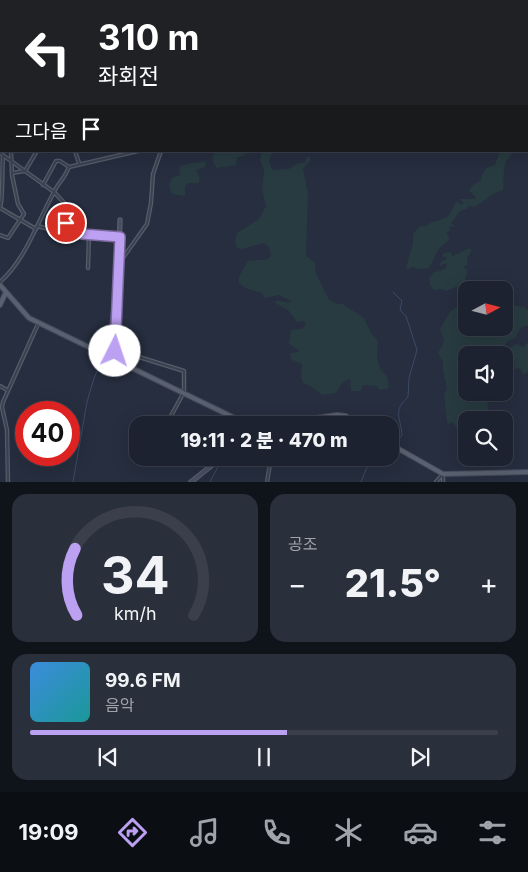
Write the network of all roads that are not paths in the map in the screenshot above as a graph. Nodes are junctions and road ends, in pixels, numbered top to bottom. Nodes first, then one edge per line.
1 (0, 152) edge
2 (11, 152) edge
3 (36, 152) edge
4 (76, 152) edge
5 (133, 152) edge
6 (161, 152) edge
7 (3, 156) junction
8 (13, 163) junction
9 (79, 164) junction
10 (69, 167) junction
11 (25, 171) junction
12 (12, 173) junction
13 (43, 184) junction
14 (54, 192) junction
15 (0, 208) edge
16 (20, 220) junction
17 (120, 220) dead end
18 (37, 226) junction
19 (53, 226) dead end
20 (36, 229) junction
21 (0, 235) edge
22 (89, 235) junction
23 (120, 237) junction
24 (120, 262) junction
25 (88, 268) dead end
26 (0, 284) edge
27 (6, 292) junction
28 (0, 305) edge
29 (38, 324) junction
30 (112, 359) junction
31 (133, 368) junction
32 (0, 386) edge
33 (7, 390) junction
34 (184, 392) junction
35 (171, 416) edge
36 (231, 416) edge
37 (330, 416) edge
38 (346, 416) edge
39 (399, 449) edge
40 (211, 466) edge
41 (270, 466) edge
42 (528, 473) edge
43 (443, 474) junction
44 (8, 482) edge
45 (191, 482) edge
46 (267, 482) edge
47 (436, 482) edge
48 (443, 482) edge

1 - 7 street
2 - 8 street
3 - 11 street
4 - 9 street
5 - 9 street
6 - 24 street
7 - 8 street
7 - 15 street
8 - 11 street
8 - 12 street
9 - 10 street
10 - 13 street
10 - 14 street
11 - 12 street
11 - 13 street
12 - 16 street
13 - 14 street
14 - 18 street
14 - 22 street
15 - 16 street
16 - 20 street
16 - 21 street
17 - 23 street
18 - 19 street
18 - 20 street
20 - 26 street
22 - 23 street
22 - 25 street
23 - 24 street
24 - 30 street
26 - 27 main road
27 - 28 main road
27 - 29 main road
29 - 30 main road
29 - 33 street
30 - 31 main road
31 - 34 main road
31 - 34 street
32 - 33 street
33 - 44 street
34 - 35 street
34 - 36 main road
37 - 38 main road
39 - 43 main road
40 - 45 street
41 - 46 street
42 - 43 main road
43 - 47 street
43 - 48 street

